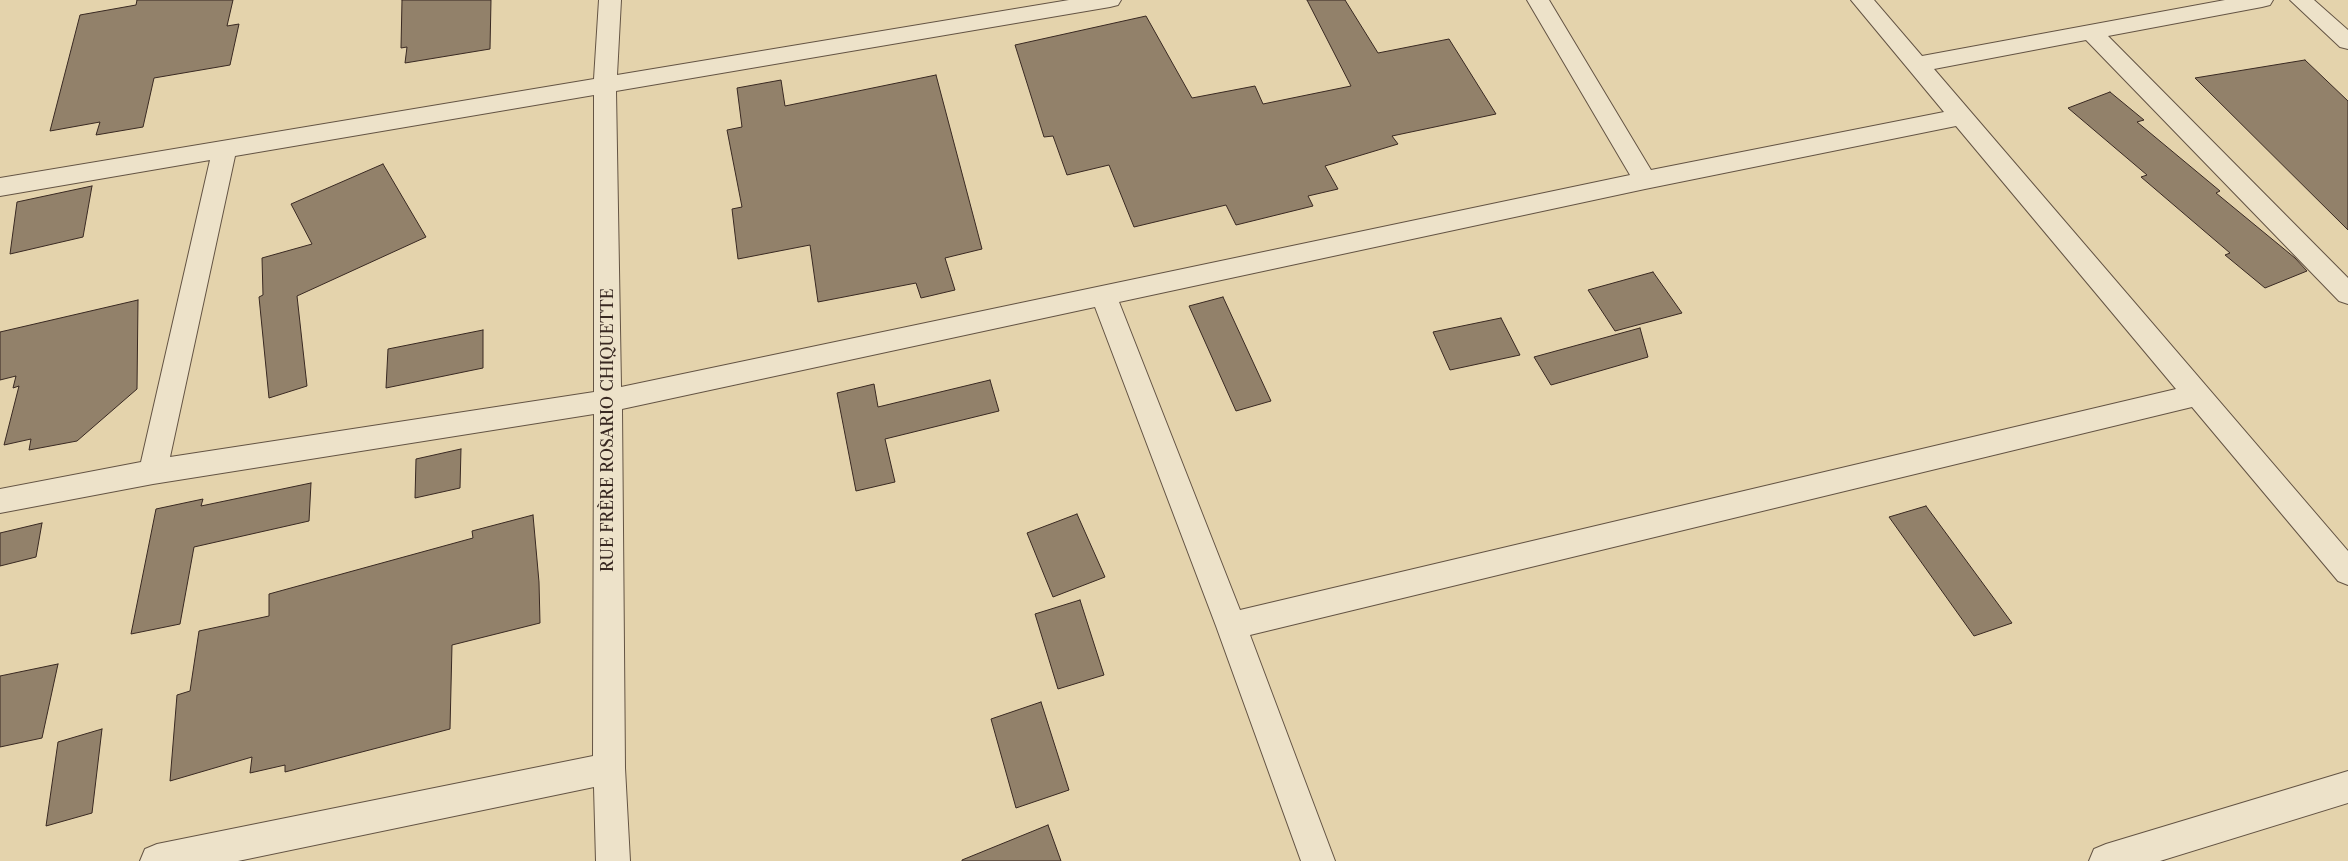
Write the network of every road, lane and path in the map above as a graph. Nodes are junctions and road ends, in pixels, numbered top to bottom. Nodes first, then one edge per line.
1 (610, 0) edge
2 (1110, 0) edge
3 (1538, 0) edge
4 (1862, 0) edge
5 (2262, 0) edge
6 (2301, 0) edge
7 (2091, 32) junction
8 (2348, 42) edge
9 (1917, 65) junction
10 (604, 86) junction
11 (1961, 117) junction
12 (224, 150) junction
13 (1645, 180) junction
14 (0, 187) edge
15 (2348, 294) edge
16 (1104, 296) junction
17 (2197, 395) junction
18 (608, 401) junction
19 (153, 472) junction
20 (0, 501) edge
21 (2348, 572) edge
22 (1231, 626) junction
23 (609, 768) junction
24 (2348, 787) edge
25 (157, 861) edge
26 (613, 861) edge
27 (1318, 861) edge
28 (2106, 861) edge

1 - 10 street, RUE FRÈRE ROSARIO CHIQUETTE
2 - 10 street
3 - 13 street
4 - 9 street
5 - 7 street
6 - 8 street
7 - 9 street
7 - 15 street
9 - 11 street
10 - 12 street
10 - 18 street, RUE FRÈRE ROSARIO CHIQUETTE
11 - 13 street
11 - 17 street
12 - 14 street
12 - 19 street
13 - 16 street
16 - 18 street
16 - 22 street
17 - 21 street
17 - 22 street
18 - 19 street
18 - 23 street, RUE FRÈRE ROSARIO CHIQUETTE
19 - 20 street
22 - 27 street
23 - 25 street
23 - 26 street, RUE FRÈRE ROSARIO CHIQUETTE
24 - 28 street

